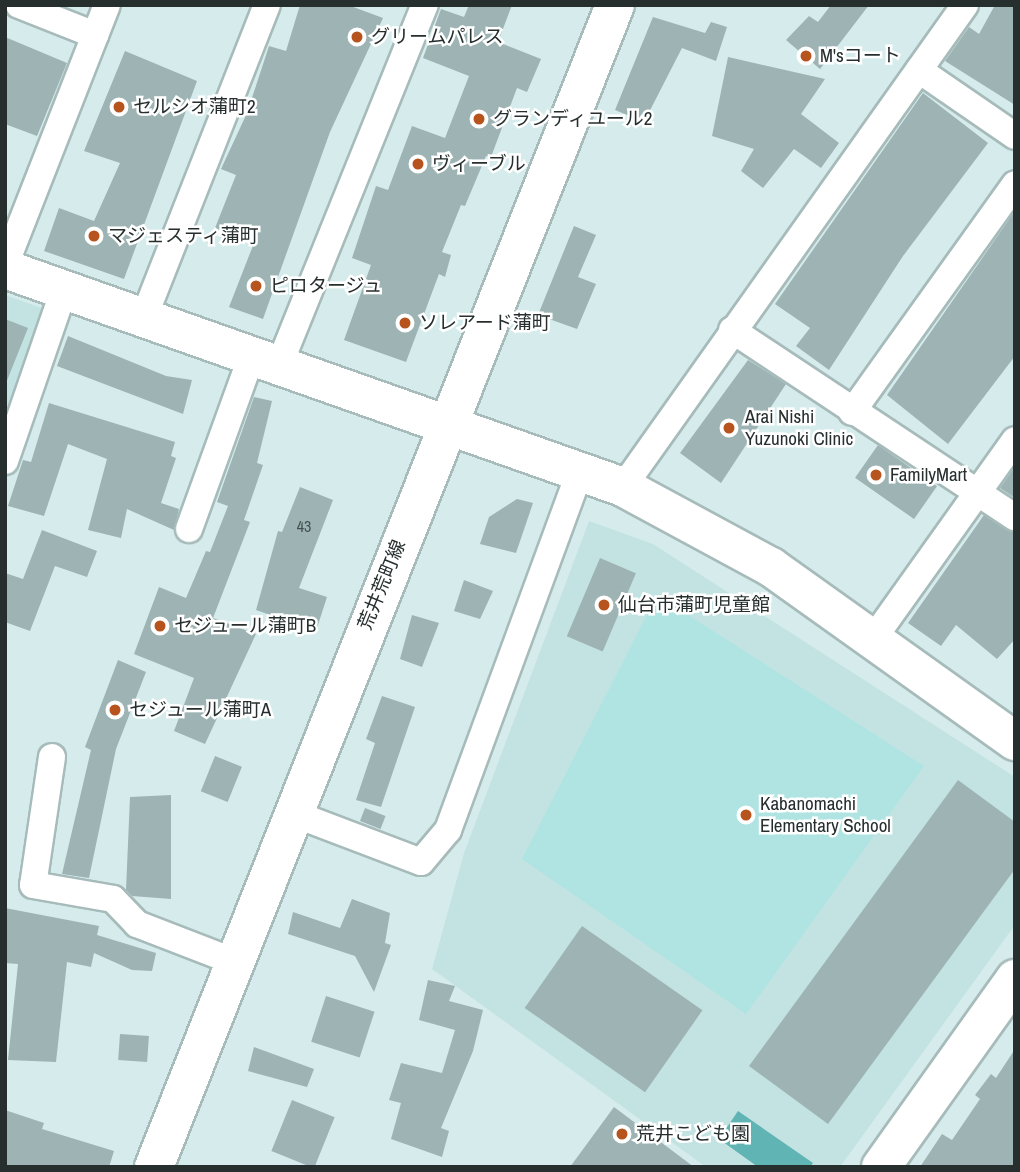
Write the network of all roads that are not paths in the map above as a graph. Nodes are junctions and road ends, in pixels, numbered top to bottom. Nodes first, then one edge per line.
1 (19, 5) edge
2 (107, 5) edge
3 (267, 5) edge
4 (425, 5) edge
5 (615, 5) edge
6 (965, 5) edge
7 (95, 35) junction
8 (919, 69) junction
9 (1015, 136) edge
10 (1015, 184) edge
11 (5, 267) edge
12 (63, 293) junction
13 (144, 317) junction
14 (732, 330) junction
15 (265, 363) junction
16 (852, 412) junction
17 (446, 424) junction
18 (1015, 440) edge
19 (5, 461) edge
20 (580, 472) junction
21 (623, 487) junction
22 (979, 491) junction
23 (1015, 517) edge
24 (189, 529) dead end
25 (873, 639) junction
26 (1015, 741) edge
27 (51, 757) dead end
28 (292, 813) junction
29 (233, 961) junction
30 (1015, 979) edge
31 (891, 1163) edge
32 (153, 1167) edge

1 - 7 street
2 - 7 street
3 - 13 street
4 - 15 street
5 - 17 street, 荒井荒町線
6 - 8 street
7 - 11 street
8 - 9 street
8 - 14 street
10 - 16 street
11 - 12 street
12 - 13 street
12 - 19 street
13 - 15 street
14 - 16 street
14 - 21 street
15 - 17 street
15 - 24 street
16 - 22 street
17 - 20 street
17 - 28 street, 荒井荒町線
18 - 22 street
20 - 21 street
20 - 28 street
21 - 25 street
22 - 23 street
22 - 25 street
25 - 26 street
27 - 29 street
28 - 29 street, 荒井荒町線
29 - 32 street, 荒井荒町線
30 - 31 street

